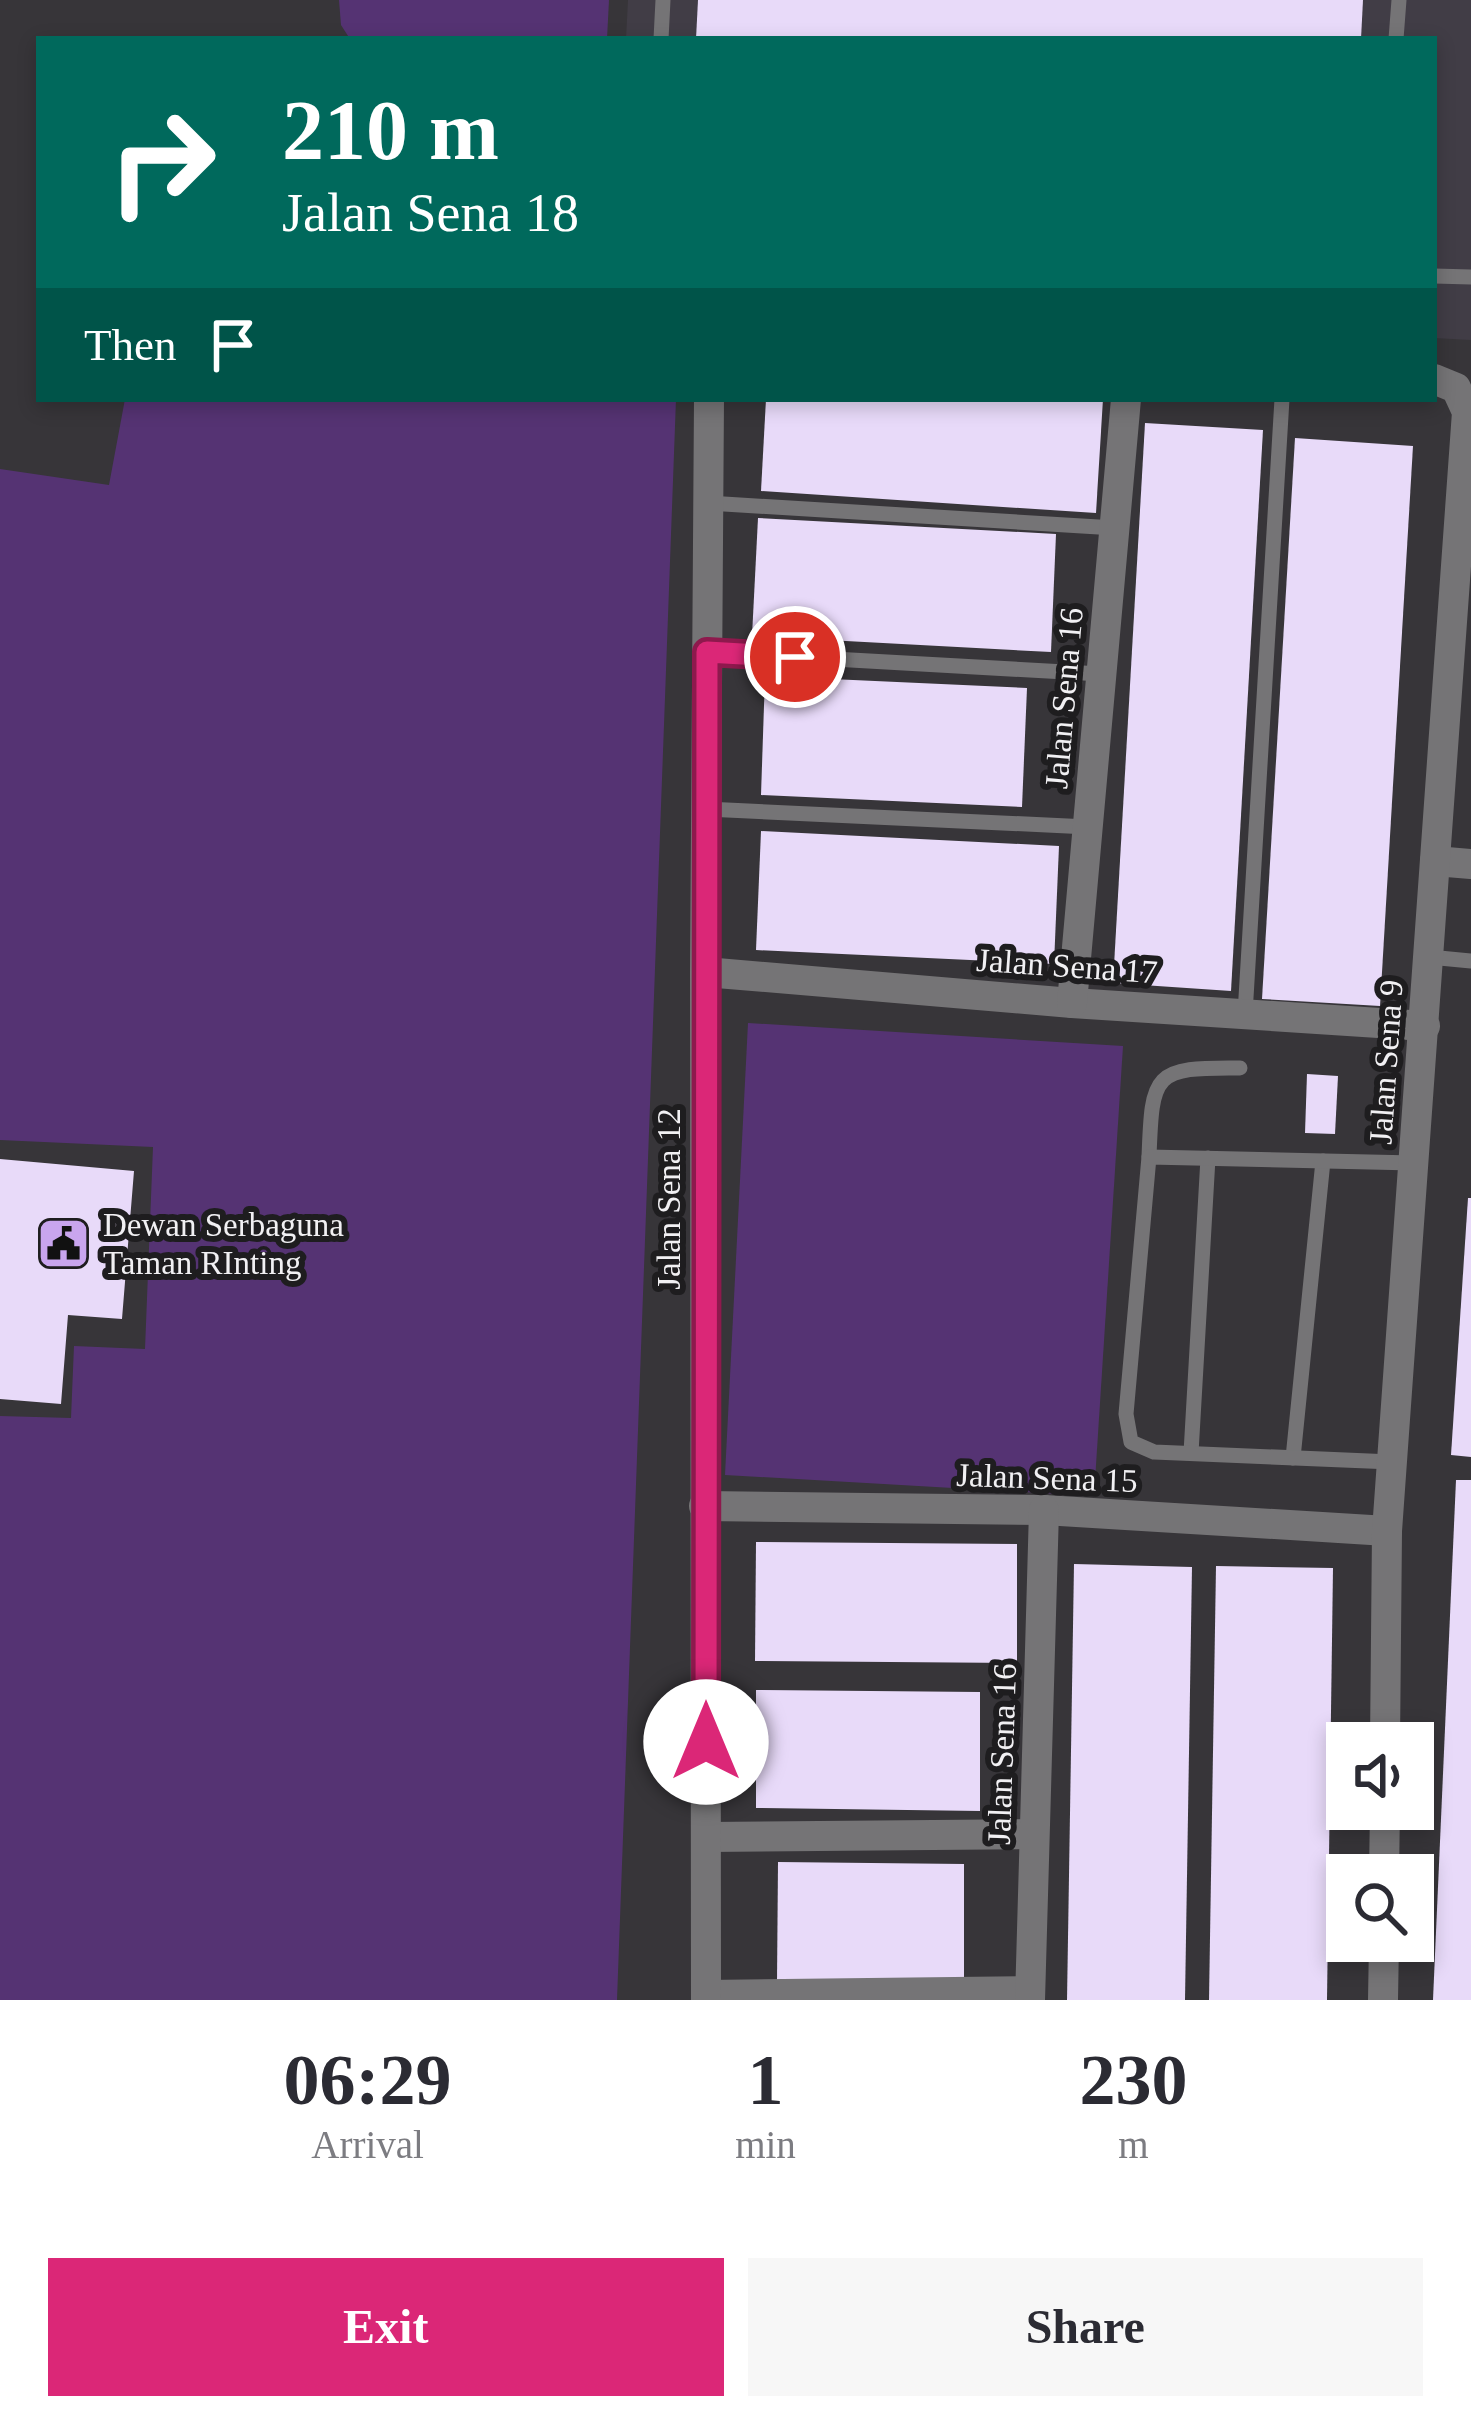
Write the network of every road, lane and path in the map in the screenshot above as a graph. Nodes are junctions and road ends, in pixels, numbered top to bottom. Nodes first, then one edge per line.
1 (663, 0) edge
2 (1399, 0) edge
3 (661, 36) edge
4 (1396, 36) edge
5 (1437, 276) edge
6 (1471, 278) edge
7 (1445, 383) edge
8 (710, 402) edge
9 (1126, 402) edge
10 (1282, 402) edge
11 (708, 503) junction
12 (1114, 528) junction
13 (707, 652) junction
14 (1101, 674) junction
15 (706, 809) junction
16 (1088, 827) junction
17 (1435, 861) junction
18 (1471, 864) edge
19 (1429, 957) junction
20 (1471, 961) edge
21 (705, 972) junction
22 (1072, 1003) junction
23 (1245, 1014) junction
24 (1425, 1026) junction
25 (1240, 1068) dead end
26 (1149, 1157) junction
27 (1208, 1158) junction
28 (1323, 1161) junction
29 (1414, 1163) junction
30 (1191, 1453) junction
31 (1293, 1458) junction
32 (1392, 1462) junction
33 (704, 1506) junction
34 (1044, 1510) junction
35 (1387, 1531) junction
36 (1385, 1722) edge
37 (1034, 1834) junction
38 (707, 1837) junction
39 (1384, 1962) edge
40 (1030, 1995) edge
41 (706, 1997) edge
42 (1383, 2000) edge

1 - 3 lane
2 - 4 lane
5 - 6 lane
7 - 17 street, Jalan Sena 9
8 - 11 street, Jalan Sena 12
9 - 12 street, Jalan Sena 16
10 - 23 lane
11 - 12 lane
11 - 13 street, Jalan Sena 12
12 - 14 street, Jalan Sena 16
13 - 14 lane
13 - 15 street, Jalan Sena 12
14 - 16 street, Jalan Sena 16
15 - 16 lane
15 - 21 street, Jalan Sena 12
16 - 22 street, Jalan Sena 16
17 - 18 street
17 - 19 street, Jalan Sena 9
19 - 20 lane
19 - 24 street, Jalan Sena 9
21 - 22 street, Jalan Sena 17
21 - 33 street, Jalan Sena 12
22 - 23 street, Jalan Sena 17
23 - 24 street, Jalan Sena 17
24 - 29 street, Jalan Sena 9
25 - 26 lane
26 - 27 lane
26 - 30 lane
27 - 28 lane
27 - 30 lane
28 - 29 lane
28 - 31 lane
29 - 32 street, Jalan Sena 9
30 - 31 lane
31 - 32 lane
32 - 35 street, Jalan Sena 9
33 - 34 street, Jalan Sena 15
33 - 38 street, Jalan Sena 12
34 - 35 street, Jalan Sena 15
34 - 37 street, Jalan Sena 16
35 - 36 street, Jalan Sena 9
37 - 38 street
37 - 40 street, Jalan Sena 16
38 - 41 street, Jalan Sena 12
39 - 42 street
40 - 41 street

